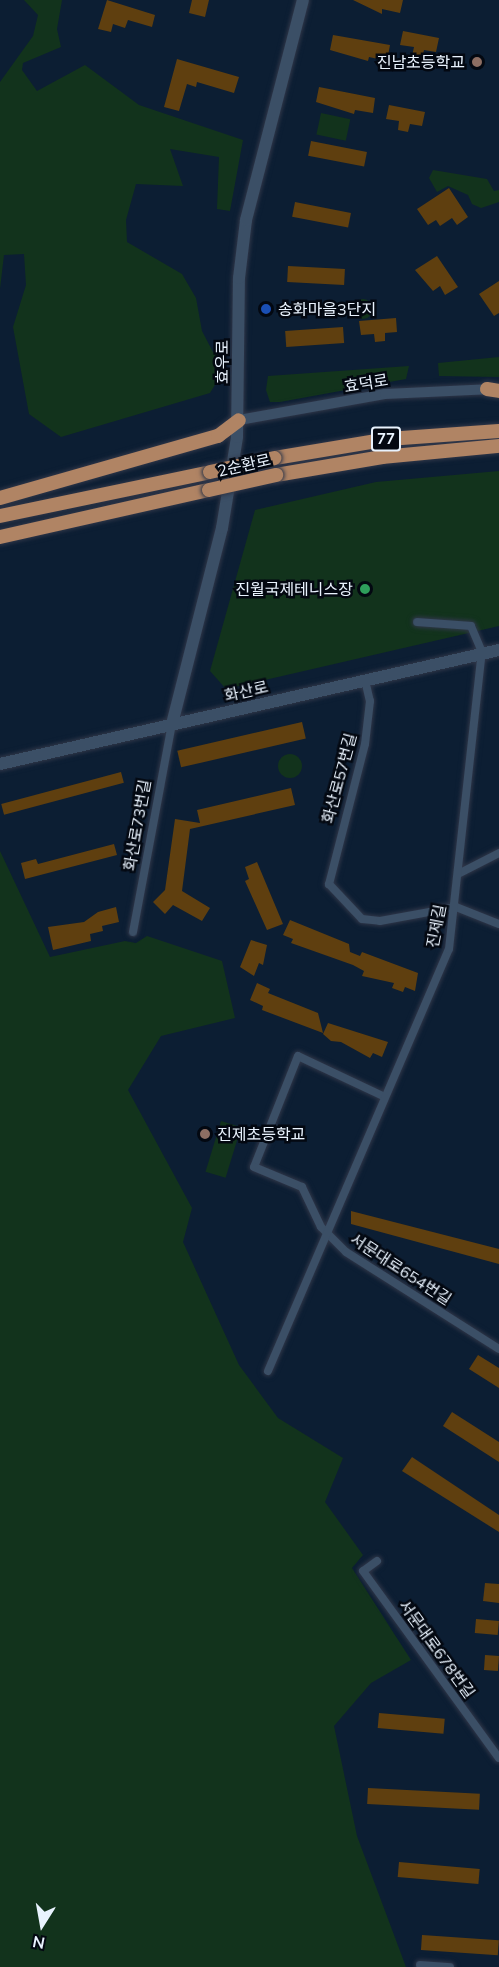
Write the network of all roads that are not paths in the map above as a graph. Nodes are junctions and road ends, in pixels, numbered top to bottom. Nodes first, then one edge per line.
1 (303, 0) edge
2 (495, 390) edge
3 (239, 420) junction
4 (499, 431) edge
5 (499, 446) edge
6 (0, 498) edge
7 (0, 516) edge
8 (6, 536) edge
9 (0, 544) edge
10 (417, 622) dead end
11 (499, 650) edge
12 (482, 652) junction
13 (365, 680) junction
14 (172, 724) junction
15 (0, 764) edge
16 (499, 853) edge
17 (460, 873) junction
18 (456, 907) junction
19 (499, 924) edge
20 (132, 932) dead end
21 (385, 1097) junction
22 (329, 1236) junction
23 (499, 1350) edge
24 (268, 1371) dead end
25 (377, 1561) dead end
26 (499, 1758) edge
27 (420, 1965) dead end
28 (450, 1967) edge

1 - 3 main road, 효우로
2 - 3 street, 효덕로
3 - 6 highway
3 - 14 main road, 효우로
4 - 7 highway, 2순환로 / 77, bridge
5 - 8 highway, 2순환로 / 77, bridge
8 - 9 highway
10 - 12 street
11 - 12 main road, 화산로
12 - 13 main road, 화산로
12 - 17 street, 진제길
13 - 14 main road, 화산로
13 - 18 street, 화산로57번길
14 - 15 main road, 화산로
14 - 20 street, 화산로73번길
16 - 17 street
17 - 18 street, 진제길
18 - 19 street
18 - 21 street, 진제길
21 - 22 street, 진제길
21 - 22 street, 서문대로654번길
22 - 23 street, 서문대로654번길
22 - 24 street, 진제길
25 - 26 street, 서문대로678번길
27 - 28 street

